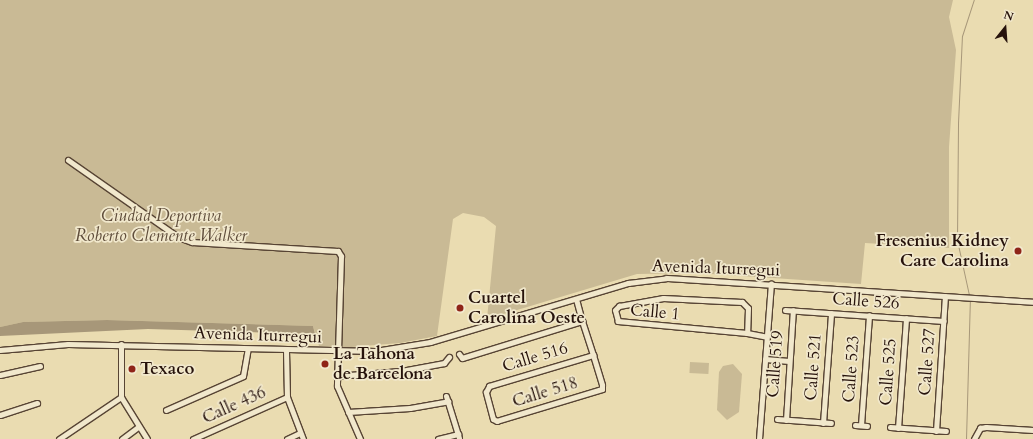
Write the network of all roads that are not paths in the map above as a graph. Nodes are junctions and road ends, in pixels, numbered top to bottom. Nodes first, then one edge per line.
1 (68, 160) dead end
2 (771, 283) junction
3 (945, 296) junction
4 (576, 298) junction
5 (1033, 302) edge
6 (786, 310) dead end
7 (793, 310) junction
8 (831, 313) junction
9 (869, 315) junction
10 (906, 318) junction
11 (582, 321) junction
12 (944, 321) junction
13 (747, 333) junction
14 (767, 336) junction
15 (121, 344) junction
16 (248, 349) junction
17 (0, 350) edge
18 (286, 350) junction
19 (336, 352) junction
20 (459, 354) dead end
21 (593, 355) junction
22 (449, 357) dead end
23 (765, 359) junction
24 (789, 361) junction
25 (40, 366) dead end
26 (0, 375) edge
27 (336, 376) junction
28 (121, 397) junction
29 (287, 397) junction
30 (37, 403) dead end
31 (166, 410) dead end
32 (348, 412) junction
33 (0, 415) edge
34 (777, 419) dead end
35 (786, 420) junction
36 (497, 421) joint
37 (823, 423) junction
38 (831, 423) dead end
39 (855, 425) dead end
40 (861, 425) junction
41 (867, 426) dead end
42 (138, 427) junction
43 (890, 427) dead end
44 (898, 428) junction
45 (1033, 430) edge
46 (936, 431) junction
47 (946, 432) dead end
48 (300, 433) junction
49 (459, 436) edge
50 (59, 439) edge
51 (122, 439) edge
52 (147, 439) edge
53 (193, 439) edge
54 (287, 439) edge
55 (303, 439) edge
56 (360, 439) edge
57 (438, 439) edge
58 (759, 439) edge
59 (974, 439) edge

1 - 19 street
2 - 3 street, Avenida Iturregui
2 - 4 street, Avenida Iturregui
2 - 14 street
3 - 5 street, Avenida Iturregui
3 - 12 street, Calle 527
4 - 11 street
4 - 19 street, Avenida Iturregui
6 - 7 street, Calle 526
7 - 8 street, Calle 526
7 - 24 street, Calle 519
8 - 9 street, Calle 526
8 - 37 street, Calle 521
9 - 10 street, Calle 526
9 - 40 street, Calle 523
10 - 12 street, Calle 526
10 - 44 street, Calle 525
11 - 20 street
11 - 21 street
12 - 46 street, Calle 527
13 - 13 street, Calle 1
13 - 14 street, Calle 1
14 - 23 street
15 - 16 street, Avenida Iturregui
15 - 17 street, Avenida Iturregui
15 - 28 street
16 - 18 street, Avenida Iturregui
16 - 31 street
18 - 19 street, Avenida Iturregui
18 - 29 street
19 - 27 street
21 - 36 street, Calle 518
21 - 36 street, Calle 516
22 - 27 street
23 - 24 street
23 - 58 street
24 - 35 street, Calle 519
25 - 26 street
27 - 32 street
28 - 42 street
28 - 50 street
29 - 48 street
29 - 53 street, Calle 436
30 - 33 street
32 - 49 street
32 - 56 street
34 - 35 street
35 - 37 street
37 - 38 street
39 - 40 street, Calle 523
40 - 41 street, Calle 523
42 - 51 street
42 - 52 street
43 - 44 street
44 - 46 street
45 - 59 street
46 - 47 street
48 - 54 street
48 - 55 street
49 - 57 street

